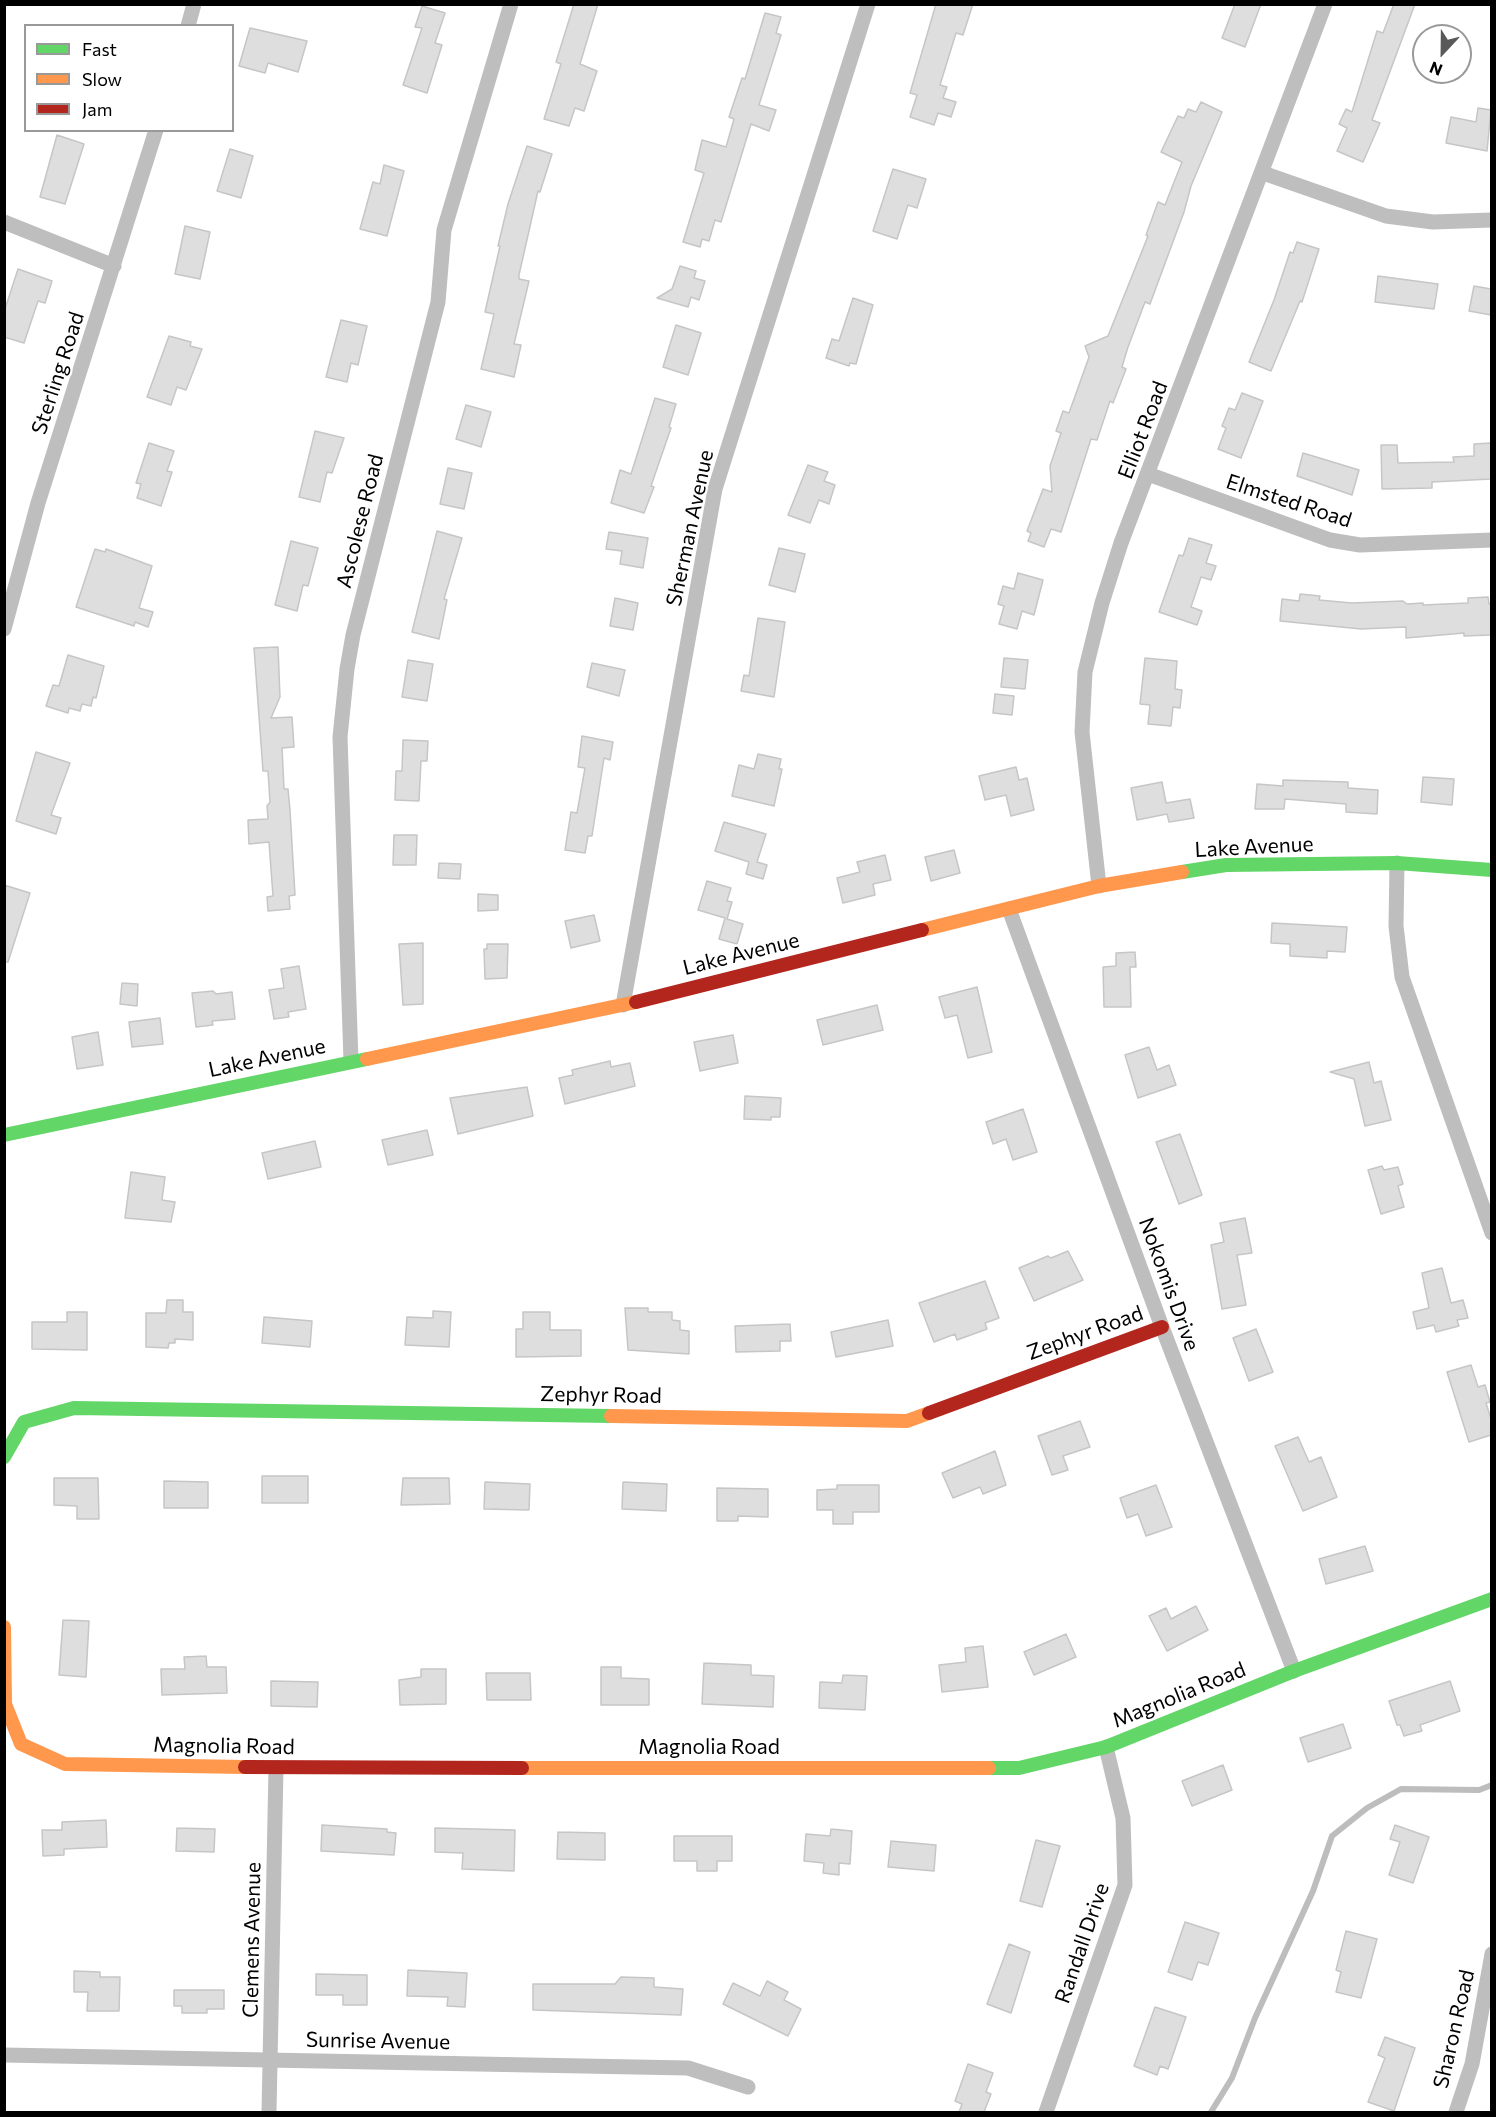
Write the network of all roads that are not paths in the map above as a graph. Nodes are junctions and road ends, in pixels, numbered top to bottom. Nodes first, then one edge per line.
1 (194, 4) edge
2 (511, 4) edge
3 (868, 4) edge
4 (1325, 4) edge
5 (189, 24) edge
6 (155, 132) edge
7 (1263, 173) junction
8 (1491, 220) edge
9 (4, 222) edge
10 (114, 266) junction
11 (1149, 474) junction
12 (1491, 540) edge
13 (4, 629) edge
14 (1397, 863) junction
15 (1491, 870) edge
16 (1099, 886) junction
17 (1009, 909) junction
18 (623, 1005) junction
19 (351, 1061) junction
20 (4, 1135) edge
21 (1491, 1233) edge
22 (1162, 1327) junction
23 (4, 1456) edge
24 (1491, 1599) edge
25 (4, 1627) edge
26 (1294, 1671) junction
27 (1106, 1747) junction
28 (276, 1768) junction
29 (1491, 1954) edge
30 (4, 2055) edge
31 (270, 2060) junction
32 (748, 2087) dead end
33 (269, 2112) edge
34 (1046, 2112) edge
35 (1455, 2112) edge

1 - 5 street
2 - 19 street, Ascolese Road
3 - 18 street, Sherman Avenue
4 - 7 street, Elliot Road
6 - 10 street, Sterling Road
7 - 8 street
7 - 11 street, Elliot Road
9 - 10 street
10 - 13 street, Sterling Road
11 - 12 street, Elmsted Road
11 - 16 street, Elliot Road
14 - 15 street, Lake Avenue
14 - 16 street, Lake Avenue
14 - 21 street
16 - 17 street, Lake Avenue
17 - 18 street, Lake Avenue
17 - 22 street, Nokomis Drive
18 - 19 street, Lake Avenue
19 - 20 street, Lake Avenue
22 - 23 street, Zephyr Road
22 - 26 street, Nokomis Drive
24 - 26 street, Magnolia Road
25 - 28 street, Magnolia Road
26 - 27 street, Magnolia Road
27 - 28 street, Magnolia Road
27 - 34 street, Randall Drive
28 - 31 street, Clemens Avenue
29 - 35 street, Sharon Road
30 - 31 street, Sunrise Avenue
31 - 32 street, Sunrise Avenue
31 - 33 street, Clemens Avenue

